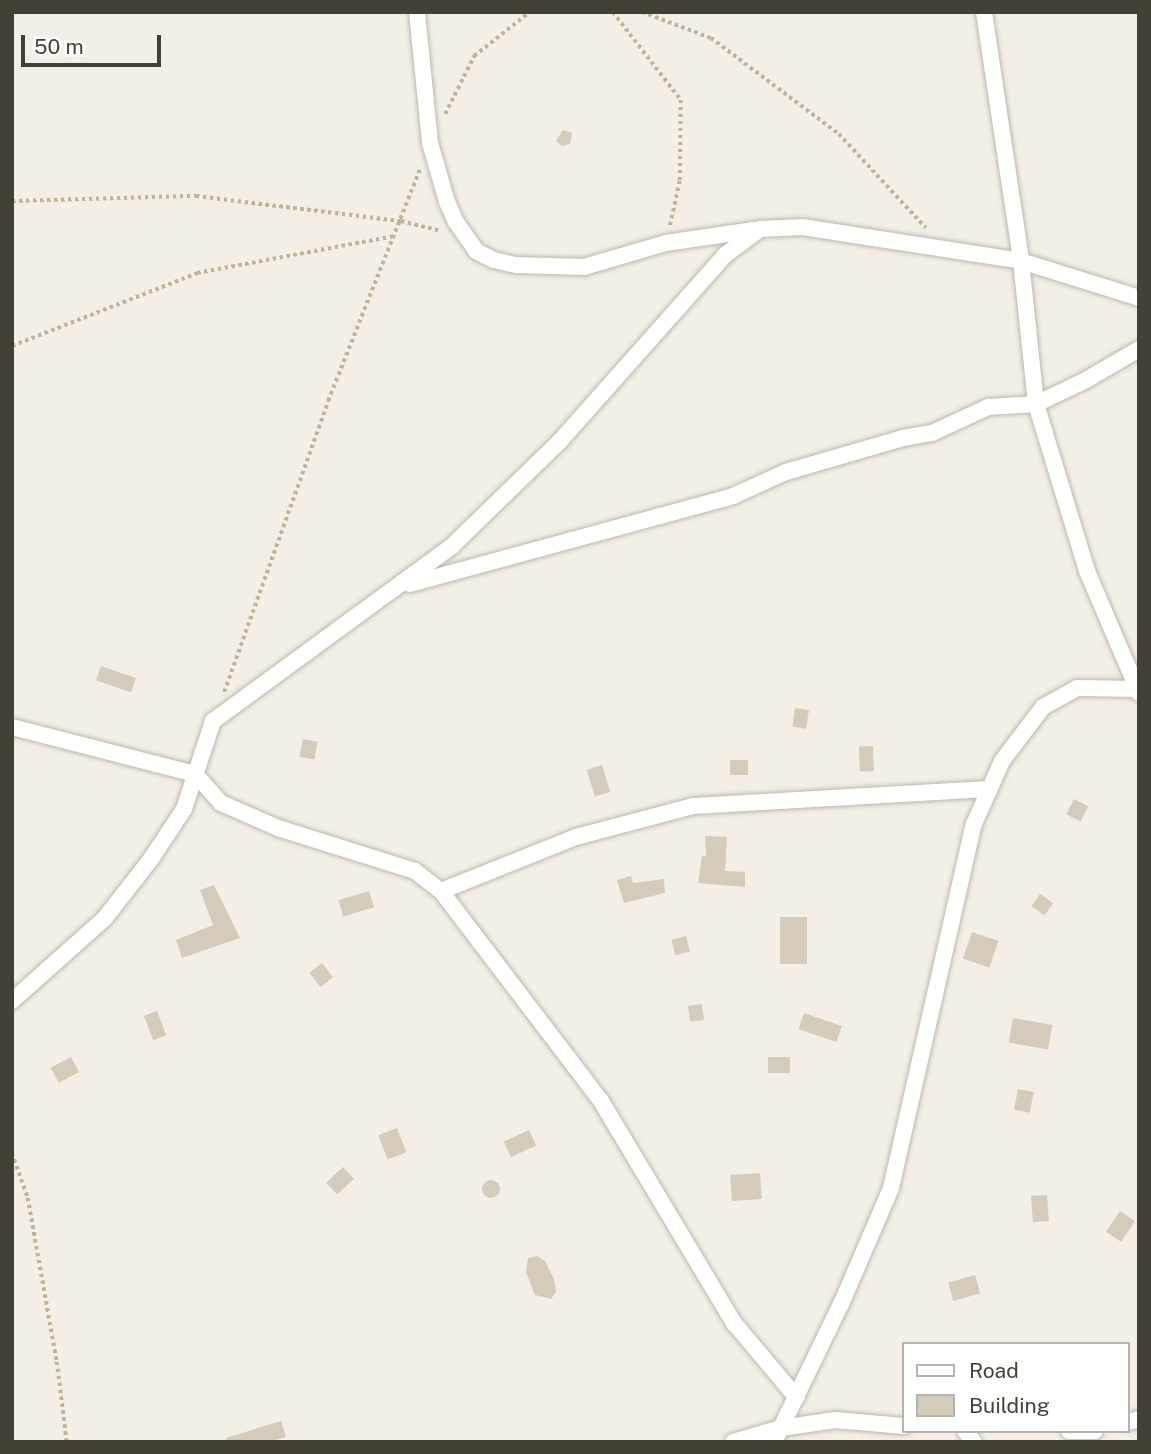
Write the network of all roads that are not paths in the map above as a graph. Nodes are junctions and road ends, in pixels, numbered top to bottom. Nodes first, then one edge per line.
1 (417, 12) edge
2 (984, 12) edge
3 (760, 229) junction
4 (1021, 261) junction
5 (1139, 298) edge
6 (1139, 349) edge
7 (1036, 404) junction
8 (398, 587) junction
9 (1138, 690) edge
10 (12, 727) edge
11 (195, 774) junction
12 (989, 789) junction
13 (441, 891) junction
14 (12, 1001) edge
15 (796, 1397) junction
16 (902, 1426) edge
17 (777, 1435) edge
18 (733, 1442) edge

1 - 3 street
2 - 4 street
3 - 4 street
3 - 8 street
4 - 5 street
4 - 7 street
6 - 7 street
7 - 8 street
7 - 9 street
8 - 11 street
9 - 12 street
10 - 11 street
11 - 13 street
11 - 14 street
12 - 13 street
12 - 15 street
13 - 15 street
15 - 17 street
16 - 17 street
17 - 18 street

